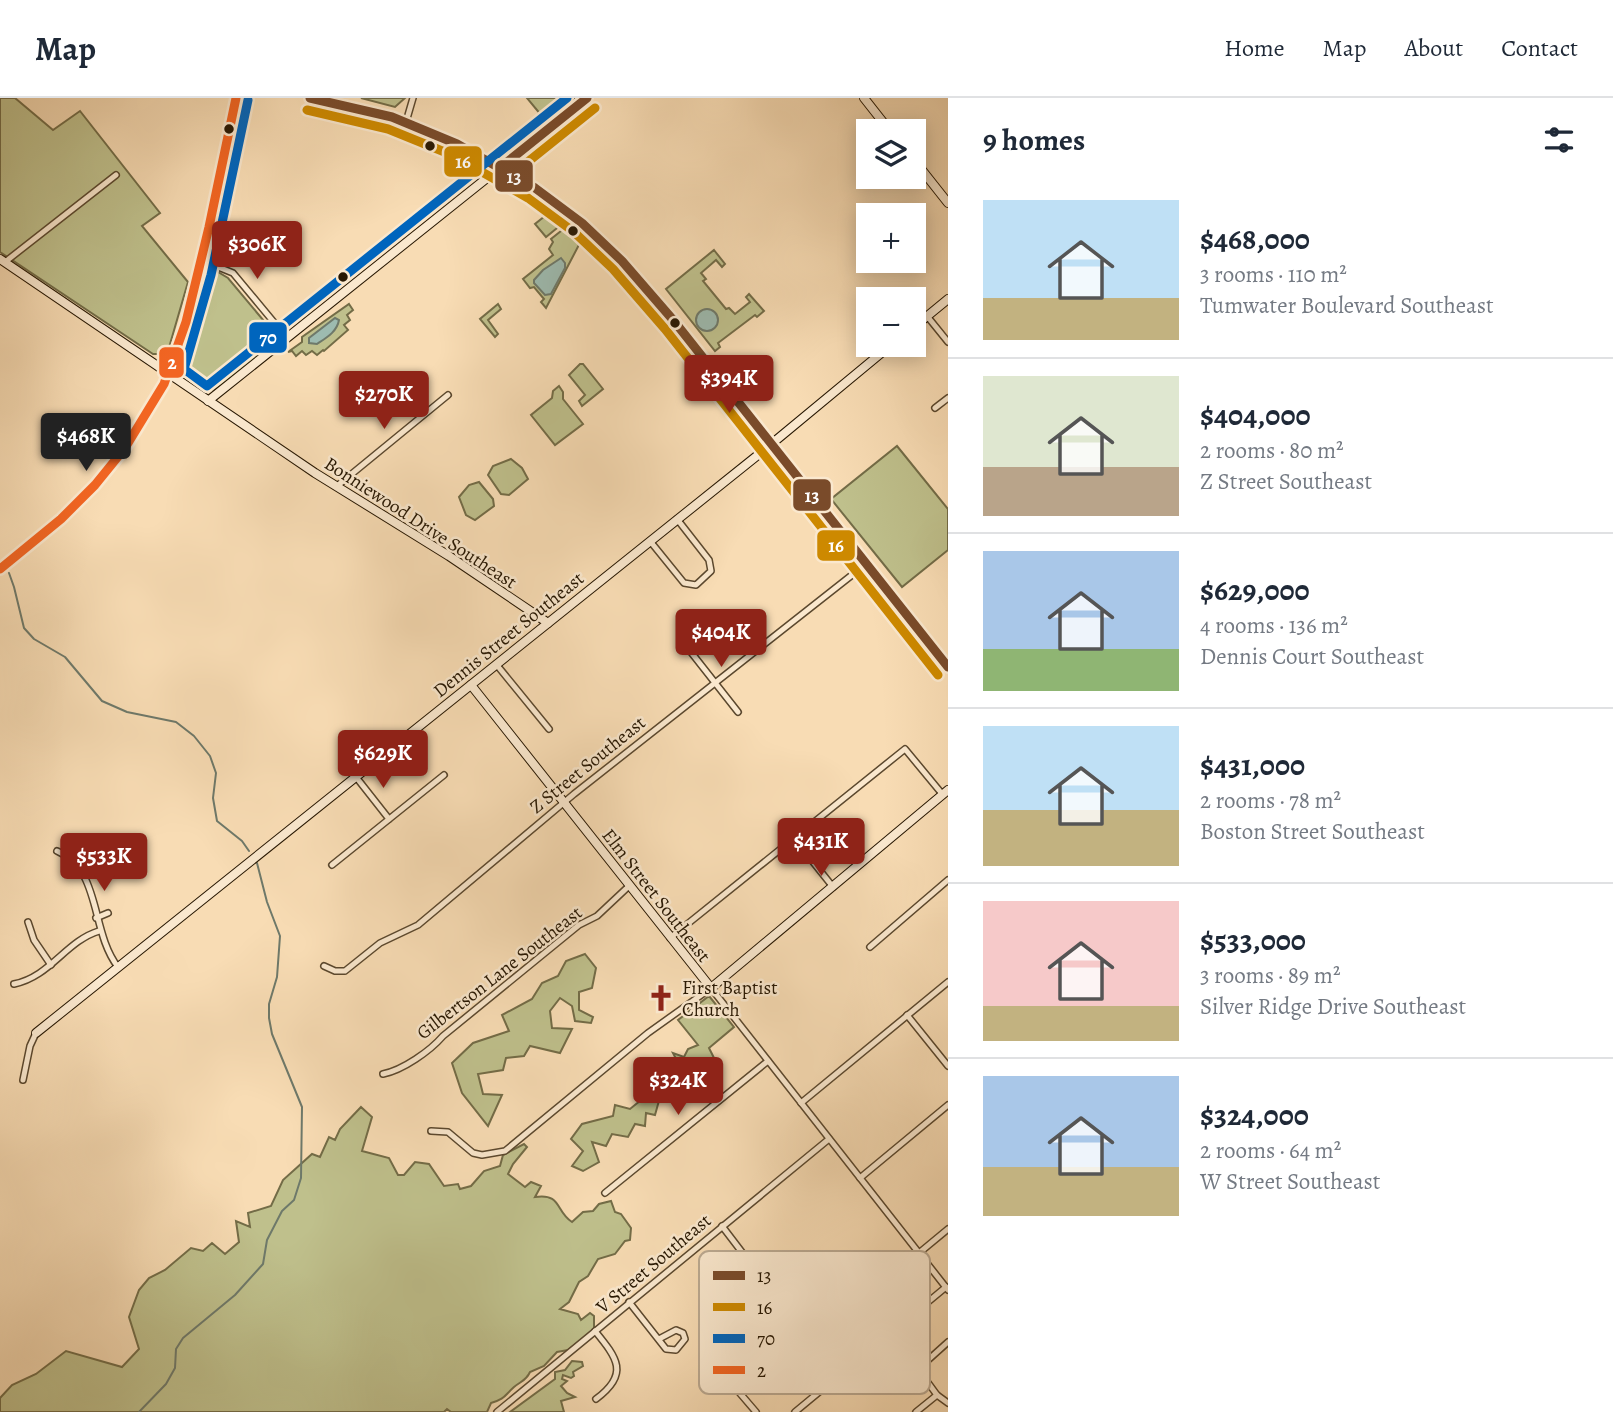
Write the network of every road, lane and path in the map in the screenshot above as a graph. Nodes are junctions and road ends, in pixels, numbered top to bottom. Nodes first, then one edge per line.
1 (236, 98) edge
2 (310, 98) edge
3 (413, 98) edge
4 (587, 98) edge
5 (864, 98) edge
6 (881, 119) edge
7 (406, 122) junction
8 (501, 167) junction
9 (116, 175) dead end
10 (926, 175) edge
11 (948, 203) edge
12 (3, 260) edge
13 (201, 260) junction
14 (948, 299) edge
15 (927, 316) joint
16 (287, 338) junction
17 (948, 342) edge
18 (876, 357) edge
19 (169, 374) junction
20 (448, 396) dead end
21 (948, 398) edge
22 (208, 401) junction
23 (935, 408) dead end
24 (771, 444) junction
25 (337, 486) junction
26 (677, 519) junction
27 (650, 541) junction
28 (866, 564) junction
29 (0, 569) edge
30 (548, 623) junction
31 (683, 642) dead end
32 (496, 664) junction
33 (948, 667) edge
34 (715, 681) junction
35 (471, 685) junction
36 (738, 712) dead end
37 (549, 729) dead end
38 (444, 775) dead end
39 (356, 777) junction
40 (945, 793) edge
41 (564, 803) junction
42 (389, 819) junction
43 (794, 838) junction
44 (57, 851) dead end
45 (332, 865) dead end
46 (948, 880) edge
47 (629, 886) junction
48 (833, 887) junction
49 (108, 914) dead end
50 (96, 918) junction
51 (28, 922) dead end
52 (99, 931) junction
53 (670, 938) junction
54 (870, 947) dead end
55 (51, 965) junction
56 (324, 966) dead end
57 (118, 967) junction
58 (948, 982) edge
59 (15, 984) dead end
60 (711, 988) junction
61 (907, 1016) junction
62 (36, 1033) joint
63 (19, 1051) dead end
64 (29, 1053) junction
65 (768, 1061) junction
66 (948, 1066) edge
67 (383, 1074) dead end
68 (23, 1080) dead end
69 (801, 1103) junction
70 (948, 1105) edge
71 (431, 1131) dead end
72 (829, 1139) junction
73 (860, 1178) junction
74 (605, 1193) dead end
75 (722, 1226) junction
76 (948, 1230) edge
77 (741, 1251) edge
78 (917, 1251) edge
79 (922, 1251) edge
80 (930, 1267) edge
81 (947, 1289) edge
82 (629, 1302) junction
83 (930, 1303) edge
84 (595, 1331) junction
85 (659, 1339) junction
86 (948, 1342) edge
87 (930, 1358) edge
88 (930, 1385) edge
89 (741, 1394) edge
90 (817, 1394) edge
91 (937, 1395) junction
92 (596, 1399) dead end
93 (948, 1403) edge
94 (497, 1412) edge
95 (756, 1412) edge
96 (795, 1412) edge
97 (916, 1412) edge

1 - 13 street
2 - 7 street
3 - 7 street
4 - 8 street
5 - 6 street
7 - 8 street
8 - 16 street
8 - 24 street
9 - 12 street
10 - 11 street
12 - 19 street, Bonniewood Drive Southeast
13 - 16 street
13 - 19 street
14 - 15 street
15 - 17 street
16 - 22 street
18 - 24 street, Dennis Street Southeast
19 - 22 street, Bonniewood Drive Southeast
19 - 29 street
20 - 25 street
21 - 23 street
22 - 25 street, Bonniewood Drive Southeast
24 - 26 street, Dennis Street Southeast
24 - 28 street
25 - 30 street, Bonniewood Drive Southeast
26 - 27 street, Dennis Street Southeast
26 - 27 street
27 - 30 street, Dennis Street Southeast
28 - 33 street
28 - 34 street, Z Street Southeast
30 - 32 street, Dennis Street Southeast
31 - 34 street
32 - 35 street, Dennis Street Southeast
32 - 37 street
34 - 36 street
34 - 41 street, Z Street Southeast
35 - 39 street, Dennis Street Southeast
35 - 41 street, Elm Street Southeast
38 - 42 street
39 - 42 street
39 - 57 street, Dennis Street Southeast
40 - 43 street
40 - 48 street
41 - 47 street, Elm Street Southeast
41 - 56 street, Z Street Southeast
42 - 45 street
43 - 48 street
43 - 53 street
44 - 50 street
46 - 54 street
47 - 53 street, Elm Street Southeast
47 - 67 street, Gilbertson Lane Southeast
48 - 60 street
49 - 50 street
50 - 52 street
51 - 55 street
52 - 55 street
52 - 57 street
53 - 60 street, Elm Street Southeast
55 - 59 street
57 - 62 street, Dennis Street Southeast
58 - 61 street
60 - 65 street, Elm Street Southeast
60 - 71 street
61 - 66 street
61 - 69 street
62 - 64 street
63 - 64 street
64 - 68 street
65 - 69 street, Elm Street Southeast
65 - 74 street
69 - 72 street, Elm Street Southeast
70 - 73 street
72 - 73 street, Elm Street Southeast
72 - 75 street, V Street Southeast
73 - 78 street, Elm Street Southeast
75 - 77 street
75 - 82 street, V Street Southeast
76 - 79 street
80 - 81 street, Elm Street Southeast
81 - 83 street
82 - 84 street, V Street Southeast
82 - 85 street
84 - 92 street
84 - 94 street, V Street Southeast
85 - 85 street
86 - 87 street
88 - 91 street
89 - 95 street
90 - 96 street
91 - 93 street
91 - 97 street

